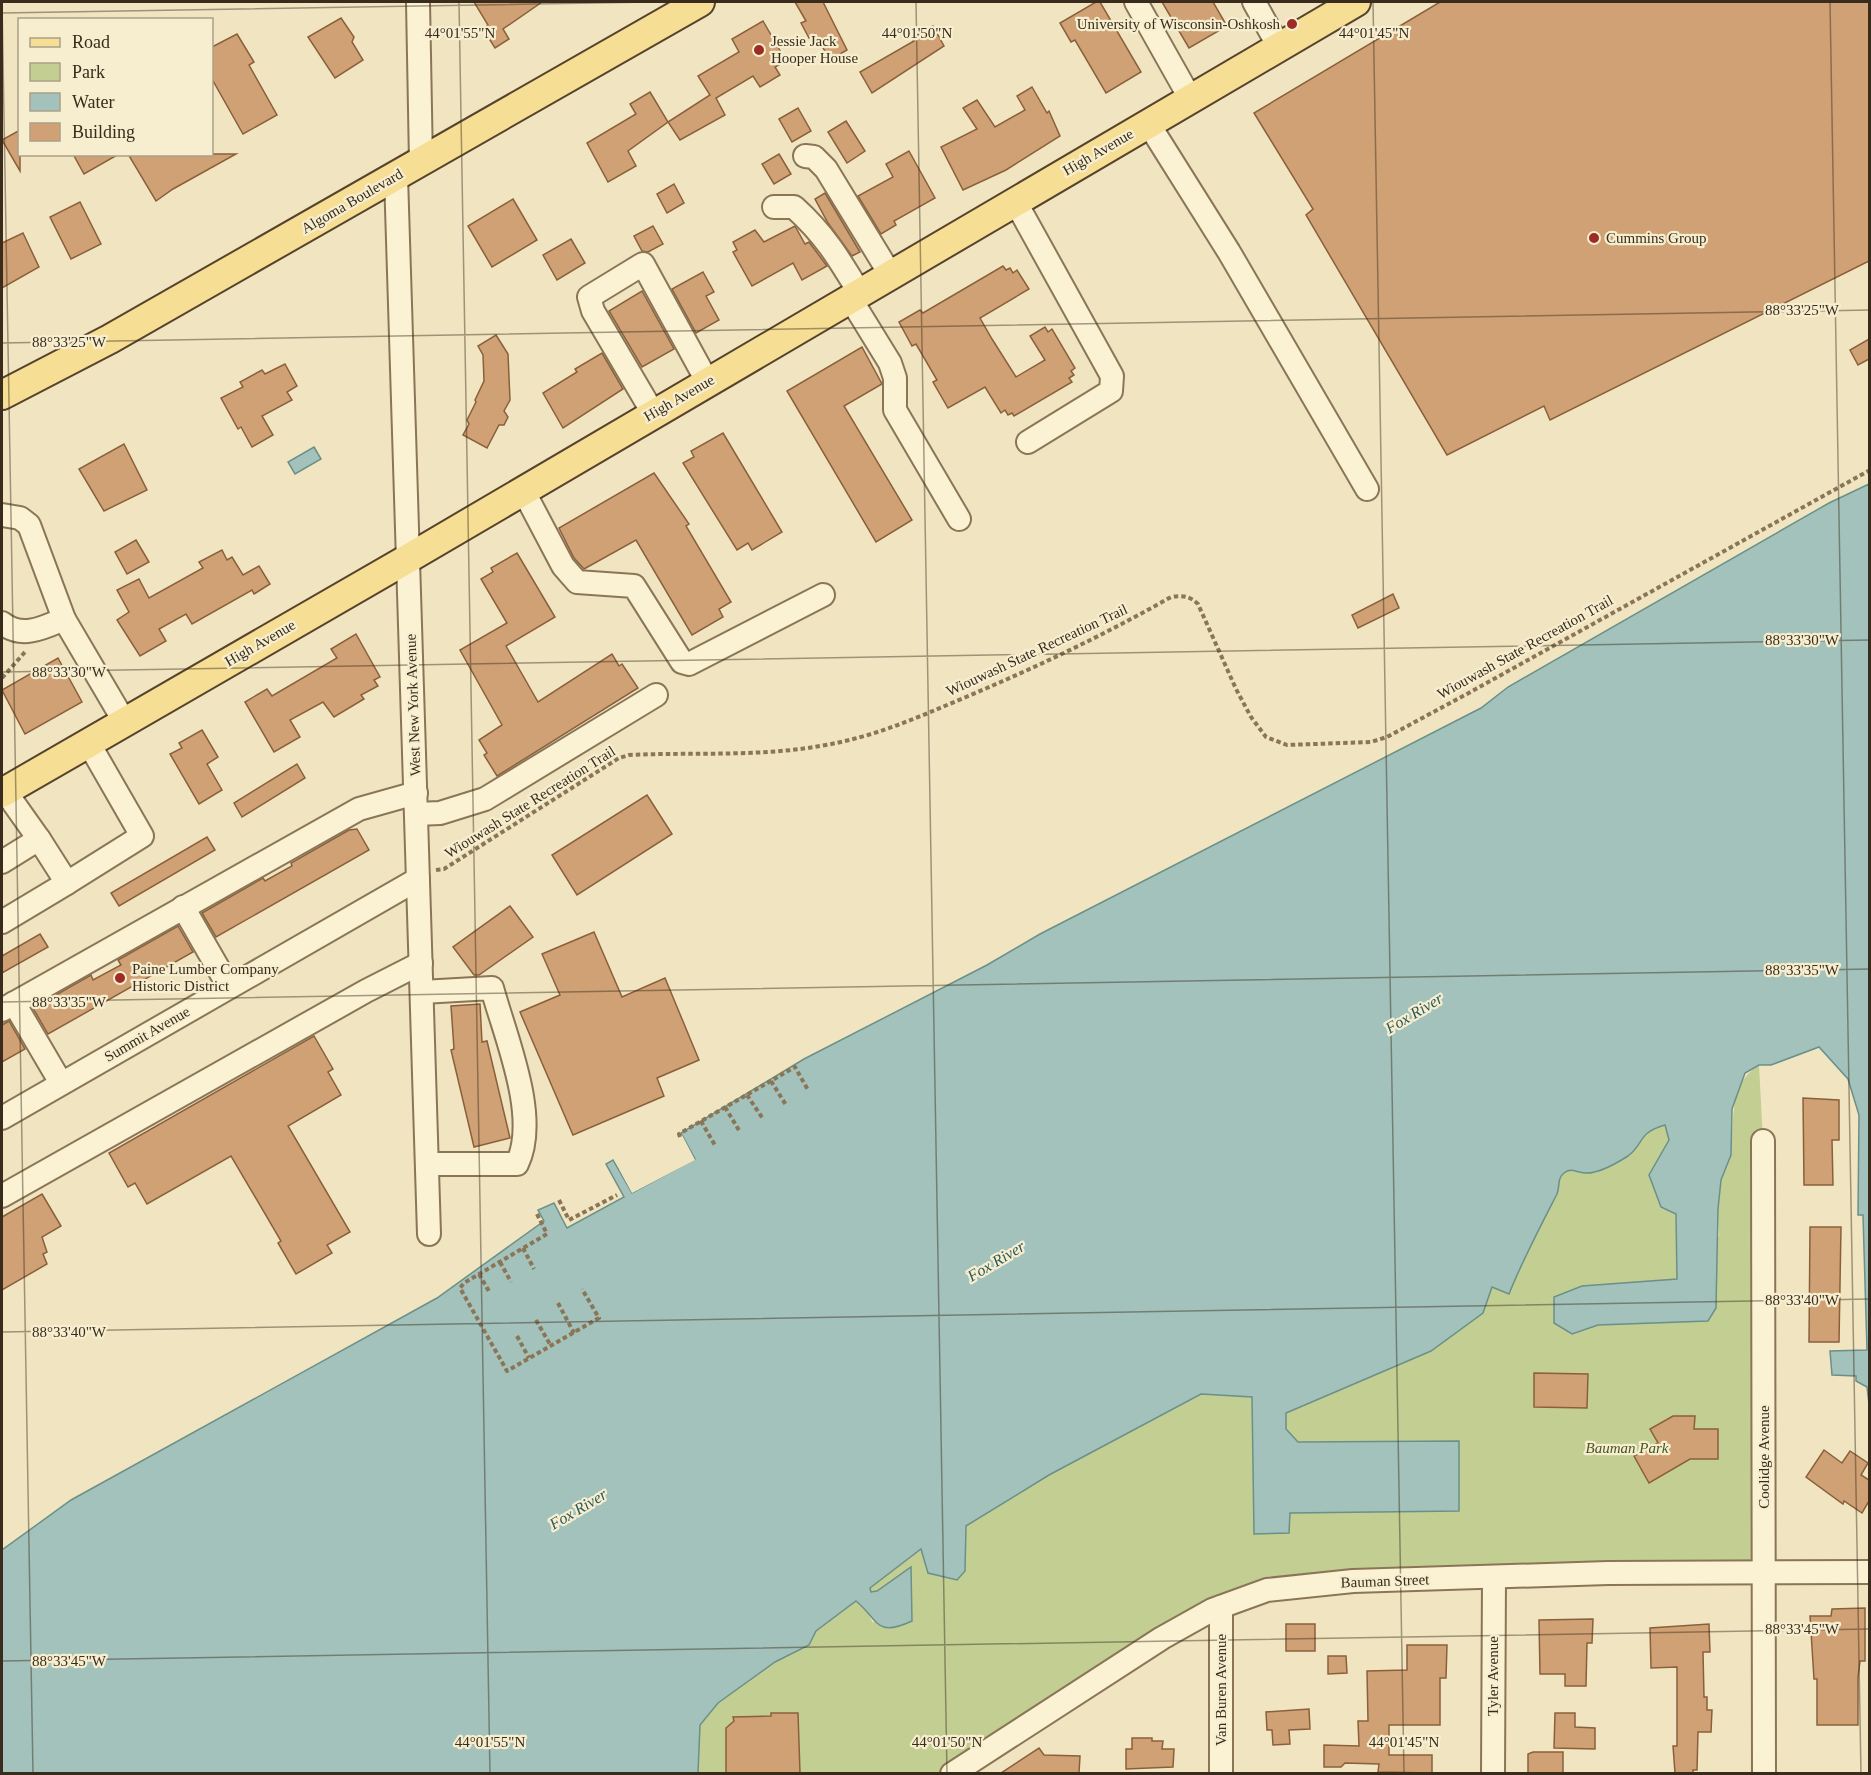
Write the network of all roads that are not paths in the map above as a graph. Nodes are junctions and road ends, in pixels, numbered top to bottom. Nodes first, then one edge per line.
1 (417, 2) edge
2 (1136, 2) edge
3 (1254, 2) edge
4 (1356, 2) edge
5 (683, 6) edge
6 (1279, 47) junction
7 (1190, 98) junction
8 (1148, 123) junction
9 (805, 156) dead end
10 (421, 162) junction
11 (396, 177) junction
12 (1015, 201) junction
13 (774, 207) dead end
14 (890, 274) junction
15 (854, 295) junction
16 (707, 381) junction
17 (2, 395) edge
18 (653, 413) junction
19 (1028, 442) dead end
20 (523, 489) junction
21 (1367, 489) dead end
22 (2, 515) edge
23 (959, 519) dead end
24 (409, 558) junction
25 (823, 595) dead end
26 (64, 619) junction
27 (2, 623) edge
28 (656, 695) dead end
29 (124, 721) junction
30 (88, 742) junction
31 (3, 792) edge
32 (416, 804) junction
33 (39, 839) junction
34 (2, 862) edge
35 (418, 874) junction
36 (67, 884) junction
37 (183, 907) junction
38 (2, 922) edge
39 (421, 963) junction
40 (230, 987) junction
41 (422, 992) junction
42 (8, 1006) edge
43 (61, 1083) junction
44 (2, 1118) edge
45 (1762, 1141) dead end
46 (427, 1164) junction
47 (2, 1196) edge
48 (429, 1234) dead end
49 (1764, 1571) junction
50 (1869, 1572) edge
51 (1494, 1578) junction
52 (1221, 1607) junction
53 (952, 1773) edge
54 (1221, 1773) edge
55 (1493, 1773) edge
56 (1764, 1773) edge

1 - 10 street
2 - 7 street
3 - 6 street
4 - 6 main road, High Avenue
5 - 10 main road, Algoma Boulevard
6 - 7 main road, High Avenue
7 - 8 main road, High Avenue
8 - 12 main road, High Avenue
8 - 21 street
9 - 14 street
10 - 11 main road, Algoma Boulevard
11 - 17 main road, Algoma Boulevard
11 - 24 street, West New York Avenue
12 - 14 main road, High Avenue
12 - 19 street
13 - 15 street
14 - 15 main road, High Avenue
15 - 16 main road, High Avenue
15 - 23 street
16 - 18 main road, High Avenue
16 - 18 street
18 - 20 main road, High Avenue
20 - 24 main road, High Avenue
20 - 25 street
22 - 26 street
24 - 29 main road, High Avenue
24 - 32 street, West New York Avenue
26 - 27 street
26 - 29 street
28 - 32 street
29 - 30 main road, High Avenue
30 - 31 main road, High Avenue
30 - 36 street
31 - 33 street
32 - 35 street, West New York Avenue
32 - 37 street
33 - 34 street
33 - 36 street
35 - 39 street, West New York Avenue
35 - 40 street, Summit Avenue
36 - 38 street
37 - 40 street
37 - 42 street
39 - 41 street, West New York Avenue
39 - 47 street
40 - 43 street, Summit Avenue
41 - 46 street, West New York Avenue
41 - 46 street
42 - 43 street
43 - 44 street, Summit Avenue
45 - 49 street, Coolidge Avenue
46 - 48 street, West New York Avenue
49 - 50 street, Bauman Street
49 - 51 street, Bauman Street
49 - 56 street, Coolidge Avenue
51 - 52 street, Bauman Street
51 - 55 street, Tyler Avenue
52 - 53 street, Bauman Street
52 - 54 street, Van Buren Avenue

